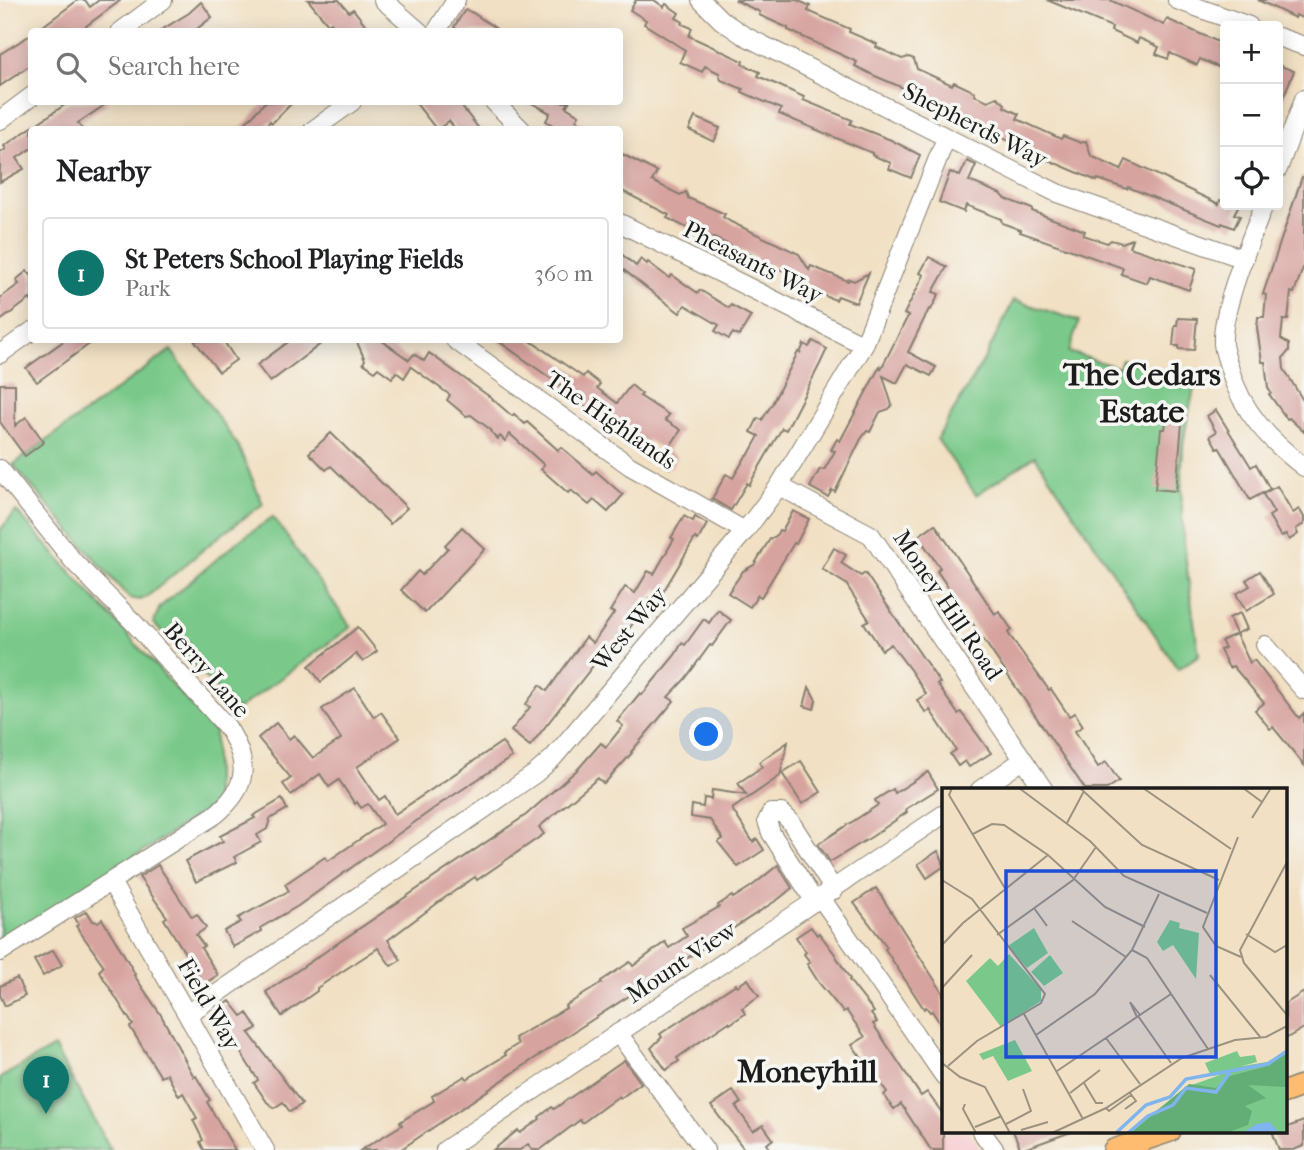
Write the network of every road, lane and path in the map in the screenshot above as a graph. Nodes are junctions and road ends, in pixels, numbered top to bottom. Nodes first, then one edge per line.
1 (163, 0) edge
2 (383, 0) edge
3 (457, 0) edge
4 (701, 0) edge
5 (1177, 0) edge
6 (1235, 21) edge
7 (125, 28) edge
8 (416, 28) edge
9 (439, 28) edge
10 (1283, 39) edge
11 (1304, 46) edge
12 (28, 99) edge
13 (1304, 99) edge
14 (348, 105) edge
15 (497, 105) edge
16 (1, 117) edge
17 (319, 126) edge
18 (518, 126) edge
19 (946, 138) junction
20 (1283, 156) edge
21 (1262, 210) edge
22 (623, 224) edge
23 (1244, 259) junction
24 (28, 334) edge
25 (459, 343) edge
26 (864, 345) junction
27 (0, 354) edge
28 (1304, 467) edge
29 (0, 469) edge
30 (779, 486) junction
31 (745, 531) junction
32 (1265, 645) dead end
33 (1304, 691) edge
34 (1023, 760) junction
35 (981, 788) edge
36 (1043, 788) edge
37 (942, 815) edge
38 (111, 882) junction
39 (823, 896) junction
40 (0, 952) edge
41 (188, 1014) junction
42 (618, 1033) junction
43 (942, 1074) edge
44 (1304, 1085) edge
45 (1286, 1092) edge
46 (982, 1132) edge
47 (1167, 1132) edge
48 (265, 1150) edge
49 (445, 1150) edge
50 (705, 1150) edge
51 (995, 1150) edge
52 (1114, 1150) edge

1 - 7 street
2 - 8 street
3 - 9 street
4 - 19 street, Shepherds Way
5 - 6 street
10 - 11 street
12 - 16 street
13 - 20 street
14 - 17 street
15 - 18 street
19 - 23 street, Shepherds Way
19 - 26 street, West Way
21 - 23 street
22 - 26 street, Pheasants Way
23 - 28 street
24 - 27 street
25 - 31 street, The Highlands
26 - 30 street, West Way
29 - 38 street, Berry Lane
30 - 31 street, West Way
30 - 34 street, Money Hill Road
31 - 41 street, West Way
32 - 33 street
34 - 35 street
34 - 36 street, Money Hill Road
37 - 39 street, Mount View
38 - 40 street, Berry Lane
38 - 41 street, Field Way
39 - 42 street, Mount View
39 - 43 street
41 - 48 street, Field Way
42 - 49 street, Mount View
42 - 50 street
44 - 45 main road
46 - 51 street
47 - 52 main road

